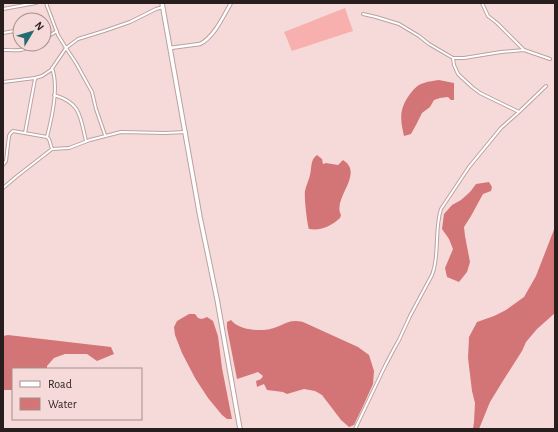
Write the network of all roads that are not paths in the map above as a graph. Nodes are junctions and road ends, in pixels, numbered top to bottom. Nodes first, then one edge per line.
1 (36, 3) edge
2 (46, 3) edge
3 (231, 3) edge
4 (482, 3) edge
5 (162, 5) edge
6 (3, 9) edge
7 (363, 14) dead end
8 (57, 31) junction
9 (52, 34) edge
10 (66, 48) junction
11 (170, 48) junction
12 (524, 50) junction
13 (453, 58) junction
14 (550, 59) dead end
15 (52, 68) junction
16 (35, 78) junction
17 (3, 82) edge
18 (546, 86) dead end
19 (54, 95) junction
20 (519, 112) junction
21 (186, 132) junction
22 (25, 133) junction
23 (105, 135) junction
24 (47, 137) junction
25 (86, 141) junction
26 (52, 149) junction
27 (3, 165) edge
28 (3, 188) edge
29 (240, 429) edge
30 (355, 429) edge

1 - 6 street
2 - 8 street
3 - 11 street
4 - 12 street
5 - 10 street
5 - 11 main road
7 - 13 street
8 - 9 street
8 - 10 street
10 - 15 street
10 - 23 street
11 - 21 main road
12 - 13 street
12 - 14 street
13 - 20 street
15 - 16 street
15 - 19 street
16 - 17 street
16 - 22 street
18 - 20 street
19 - 24 street
19 - 25 street
20 - 30 street
21 - 23 street
21 - 29 main road
22 - 24 street
22 - 27 street
23 - 25 street
24 - 26 street
25 - 26 street
26 - 28 street

